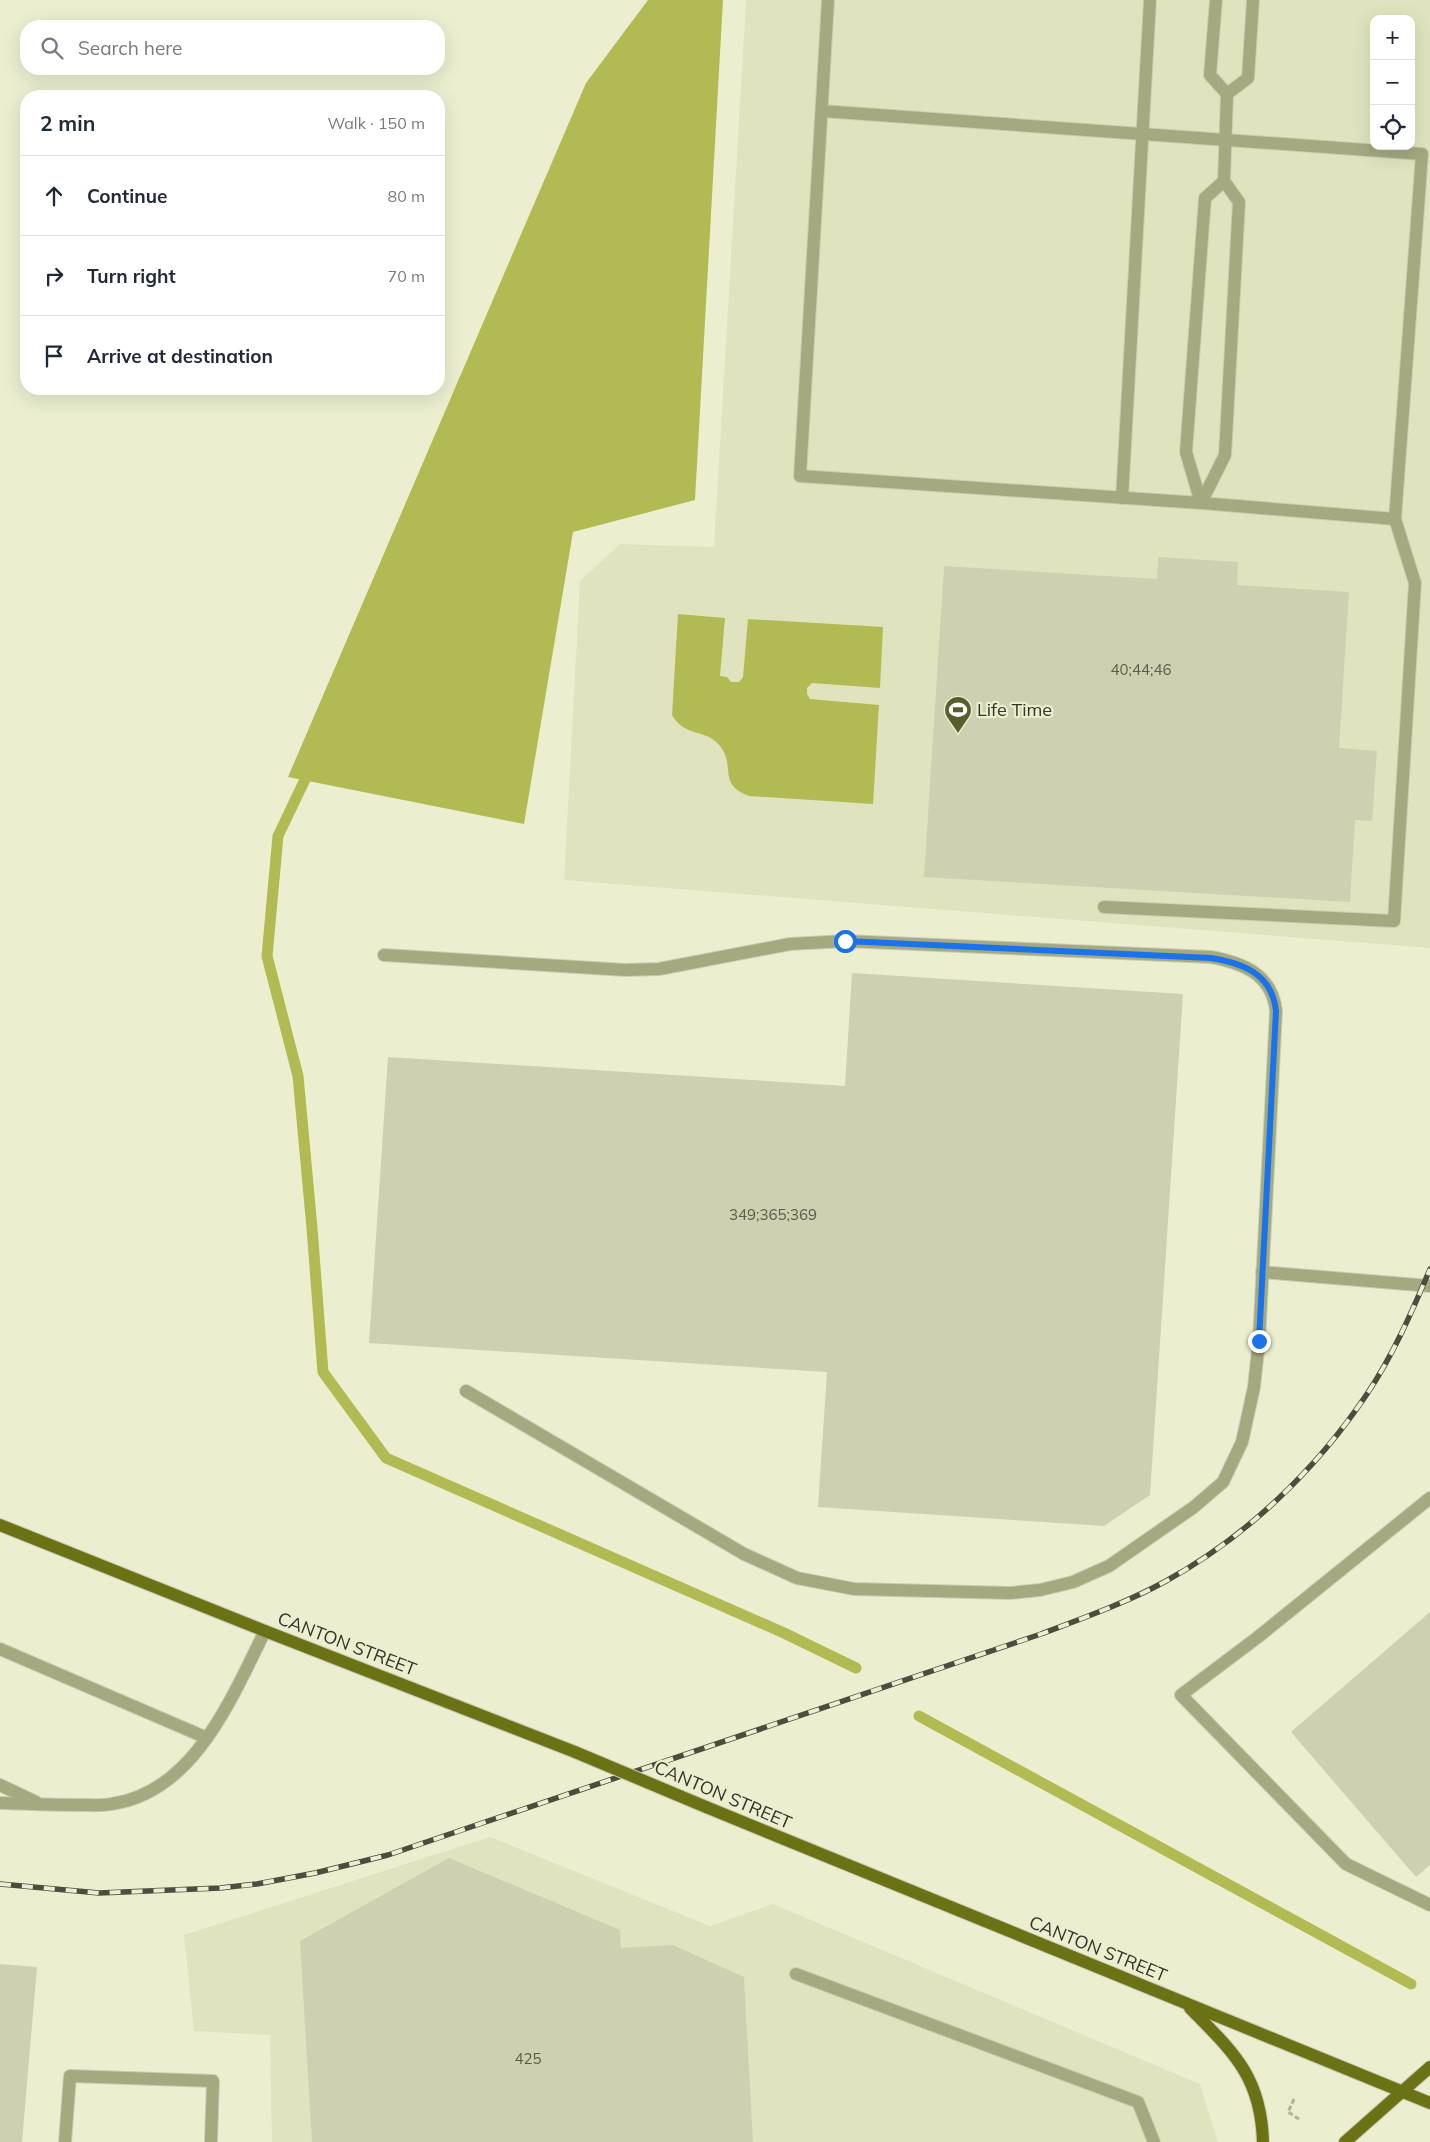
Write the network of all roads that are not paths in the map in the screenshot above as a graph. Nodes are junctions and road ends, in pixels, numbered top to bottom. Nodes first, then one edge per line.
1 (828, 0) edge
2 (1150, 0) edge
3 (1216, 0) edge
4 (1253, 0) edge
5 (1227, 94) junction
6 (822, 111) junction
7 (1142, 133) junction
8 (1225, 138) junction
9 (1224, 181) junction
10 (1122, 498) junction
11 (1201, 503) junction
12 (1395, 519) junction
13 (1104, 907) dead end
14 (384, 955) dead end
15 (1262, 1272) junction
16 (1430, 1286) edge
17 (466, 1391) dead end
18 (1430, 1498) edge
19 (0, 1525) edge
20 (265, 1631) junction
21 (0, 1649) edge
22 (207, 1738) junction
23 (0, 1785) edge
24 (0, 1803) edge
25 (42, 1805) junction
26 (1430, 1905) edge
27 (796, 1974) dead end
28 (1184, 2003) junction
29 (1430, 2067) edge
30 (1401, 2092) junction
31 (1430, 2103) edge
32 (65, 2142) edge
33 (211, 2142) edge
34 (1154, 2142) edge
35 (1263, 2142) edge
36 (1345, 2142) edge

1 - 6 lane
2 - 7 lane
3 - 5 lane
4 - 5 lane
5 - 8 lane
6 - 7 lane
6 - 10 lane
7 - 8 lane
7 - 10 lane
8 - 9 lane
8 - 12 lane
9 - 11 lane
9 - 11 lane
10 - 11 lane
11 - 12 lane
12 - 13 lane
14 - 15 lane
15 - 16 lane
15 - 17 lane
18 - 26 lane
19 - 20 main road, CANTON STREET
20 - 22 lane
20 - 28 main road, CANTON STREET, bridge
21 - 22 lane
22 - 25 lane
23 - 25 lane
24 - 25 lane
27 - 34 lane
28 - 30 main road, CANTON STREET
28 - 35 main road
29 - 30 main road
30 - 31 main road, CANTON STREET
30 - 36 main road
32 - 33 lane

